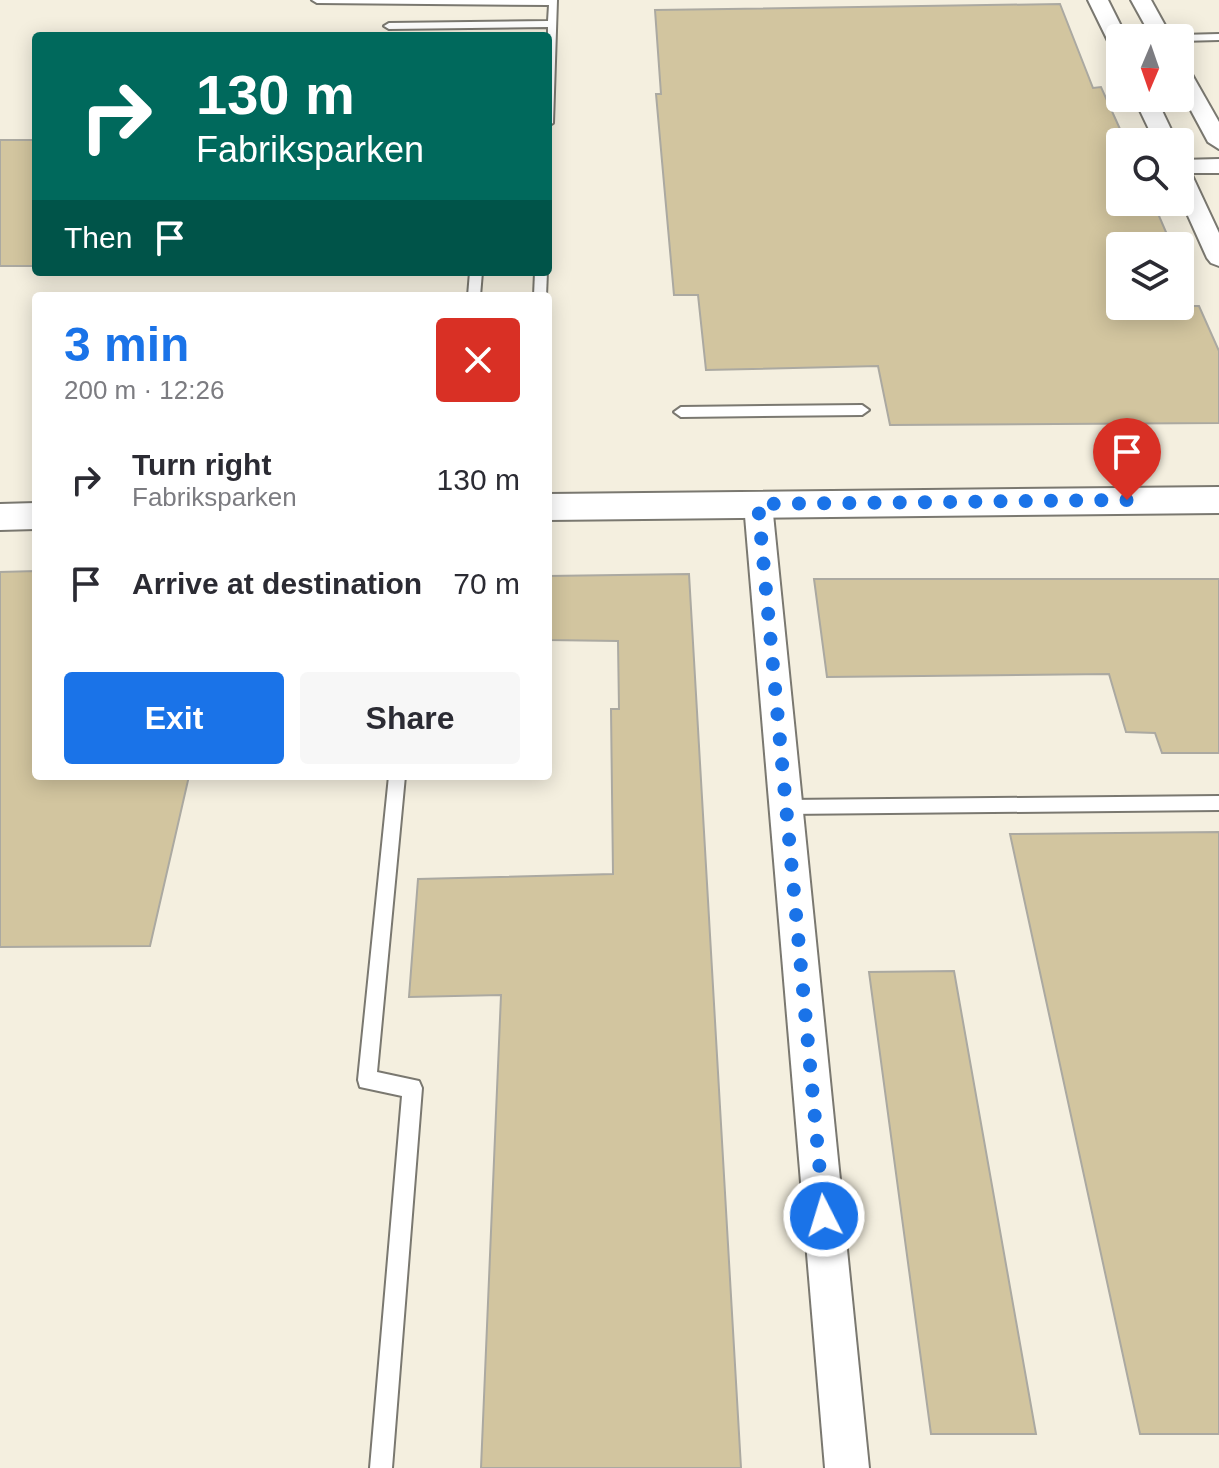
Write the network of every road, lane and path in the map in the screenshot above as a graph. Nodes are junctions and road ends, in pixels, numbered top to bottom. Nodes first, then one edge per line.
1 (317, 0) edge
2 (1098, 0) edge
3 (1141, 0) edge
4 (553, 24) junction
5 (1110, 24) edge
6 (1154, 24) edge
7 (389, 26) dead end
8 (552, 34) edge
9 (1219, 37) edge
10 (1194, 38) edge
11 (1194, 96) edge
12 (1219, 142) edge
13 (1219, 166) edge
14 (1194, 167) edge
15 (1194, 204) edge
16 (1219, 258) edge
17 (862, 410) dead end
18 (681, 412) dead end
19 (1219, 500) edge
20 (758, 504) junction
21 (552, 507) edge
22 (32, 516) edge
23 (0, 517) edge
24 (397, 780) edge
25 (1219, 803) edge
26 (786, 807) junction
27 (381, 1468) edge
28 (847, 1468) edge

1 - 4 lane
2 - 5 street
3 - 6 street
4 - 7 lane
4 - 8 lane
9 - 10 lane
11 - 12 street
13 - 14 street
15 - 16 street
17 - 18 lane
19 - 20 street
20 - 21 street
20 - 26 street
22 - 23 street
24 - 27 lane
25 - 26 lane
26 - 28 street

